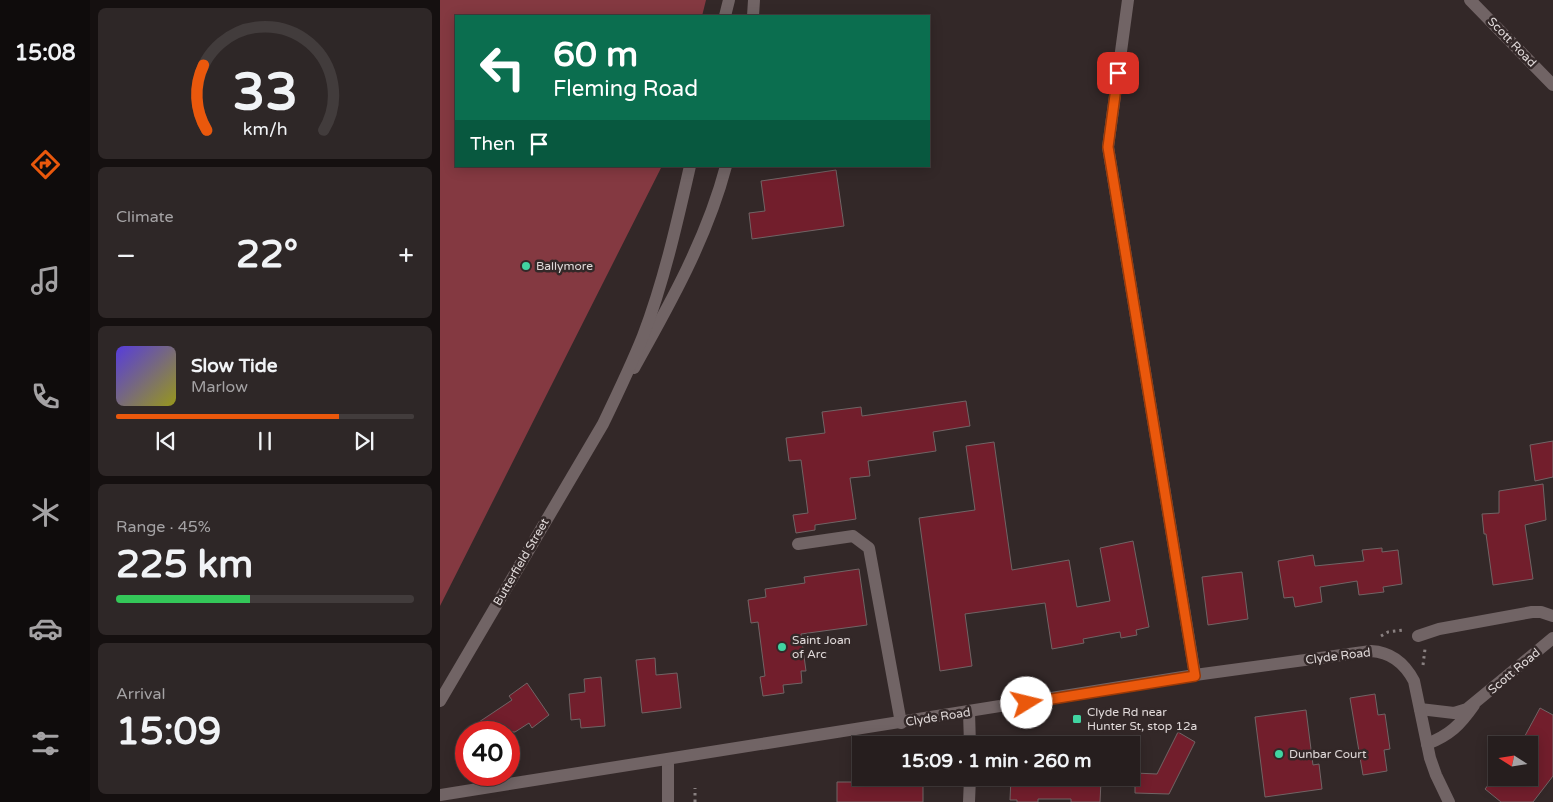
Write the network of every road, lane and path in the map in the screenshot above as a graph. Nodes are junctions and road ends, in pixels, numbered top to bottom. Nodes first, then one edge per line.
1 (729, 0) edge
2 (754, 0) edge
3 (1128, 0) edge
4 (1470, 0) edge
5 (725, 15) edge
6 (754, 15) edge
7 (1553, 85) edge
8 (690, 167) edge
9 (726, 167) edge
10 (603, 424) junction
11 (798, 544) dead end
12 (1553, 616) edge
13 (1418, 636) dead end
14 (1553, 638) edge
15 (1195, 676) junction
16 (440, 701) edge
17 (1476, 704) junction
18 (1420, 709) junction
19 (969, 712) junction
20 (901, 723) junction
21 (970, 736) edge
22 (1427, 744) junction
23 (668, 760) junction
24 (970, 786) edge
25 (696, 788) dead end
26 (440, 796) edge
27 (668, 802) edge
28 (695, 802) edge
29 (969, 802) edge
30 (1449, 802) edge

1 - 5 street
2 - 6 street
3 - 15 street
4 - 7 street, Scott Road
8 - 10 street, Butterfield Street
9 - 10 street, Butterfield Street
10 - 16 street, Butterfield Street
11 - 20 street
12 - 13 street
14 - 17 street, Scott Road
15 - 18 street, Clyde Road
15 - 19 street, Clyde Road
17 - 18 street, Scott Road
17 - 22 street, Scott Road
18 - 22 street
19 - 20 street, Clyde Road
19 - 21 street
20 - 23 street, Clyde Road
22 - 30 street
23 - 26 street, Clyde Road
23 - 27 street
24 - 29 street
25 - 28 path

